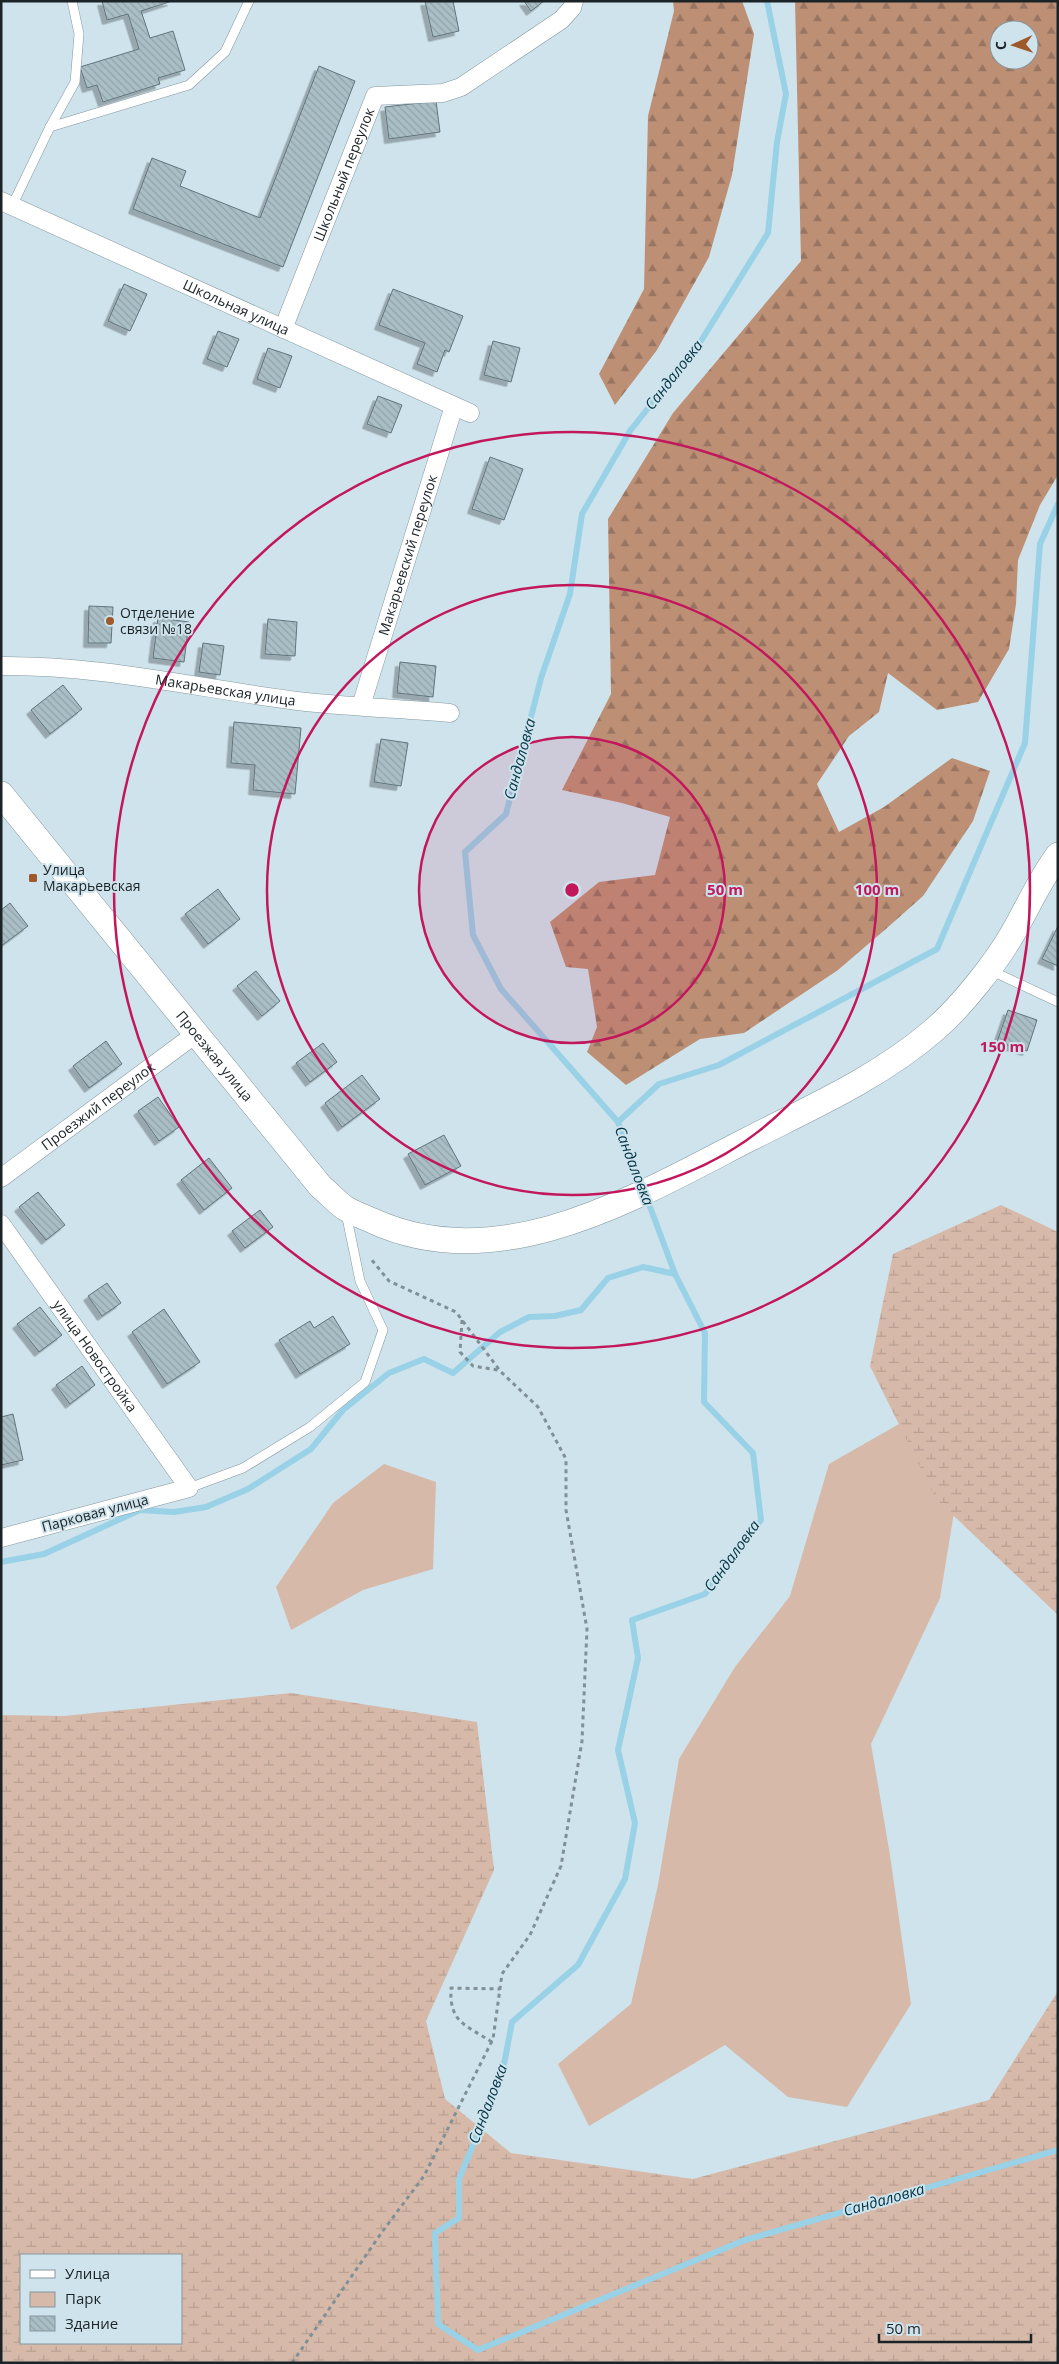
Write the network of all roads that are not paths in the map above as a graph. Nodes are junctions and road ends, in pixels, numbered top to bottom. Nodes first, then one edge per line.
1 (72, 1) edge
2 (249, 1) edge
3 (574, 1) edge
4 (50, 127) junction
5 (6, 204) edge
6 (283, 329) junction
7 (462, 410) joint
8 (1, 666) edge
9 (361, 706) junction
10 (450, 713) dead end
11 (1, 794) edge
12 (1058, 855) edge
13 (990, 969) junction
14 (1058, 1002) edge
15 (197, 1033) junction
16 (1, 1178) edge
17 (345, 1208) junction
18 (1, 1224) edge
19 (189, 1488) junction
20 (1, 1538) edge

1 - 4 lane
2 - 4 lane
3 - 6 street, Школьный переулок
4 - 5 lane
5 - 6 street, Школьная улица
6 - 7 street, Школьная улица
7 - 9 street, Макарьевский переулок
8 - 9 street, Макарьевская улица
9 - 10 street, Макарьевская улица
11 - 15 street, Проезжая улица
12 - 13 street, Проезжая улица
13 - 14 lane
13 - 17 street, Проезжая улица
15 - 16 street, Проезжий переулок
15 - 17 street, Проезжая улица
17 - 19 lane
18 - 19 street, улица Новостройка
19 - 20 street, Парковая улица

